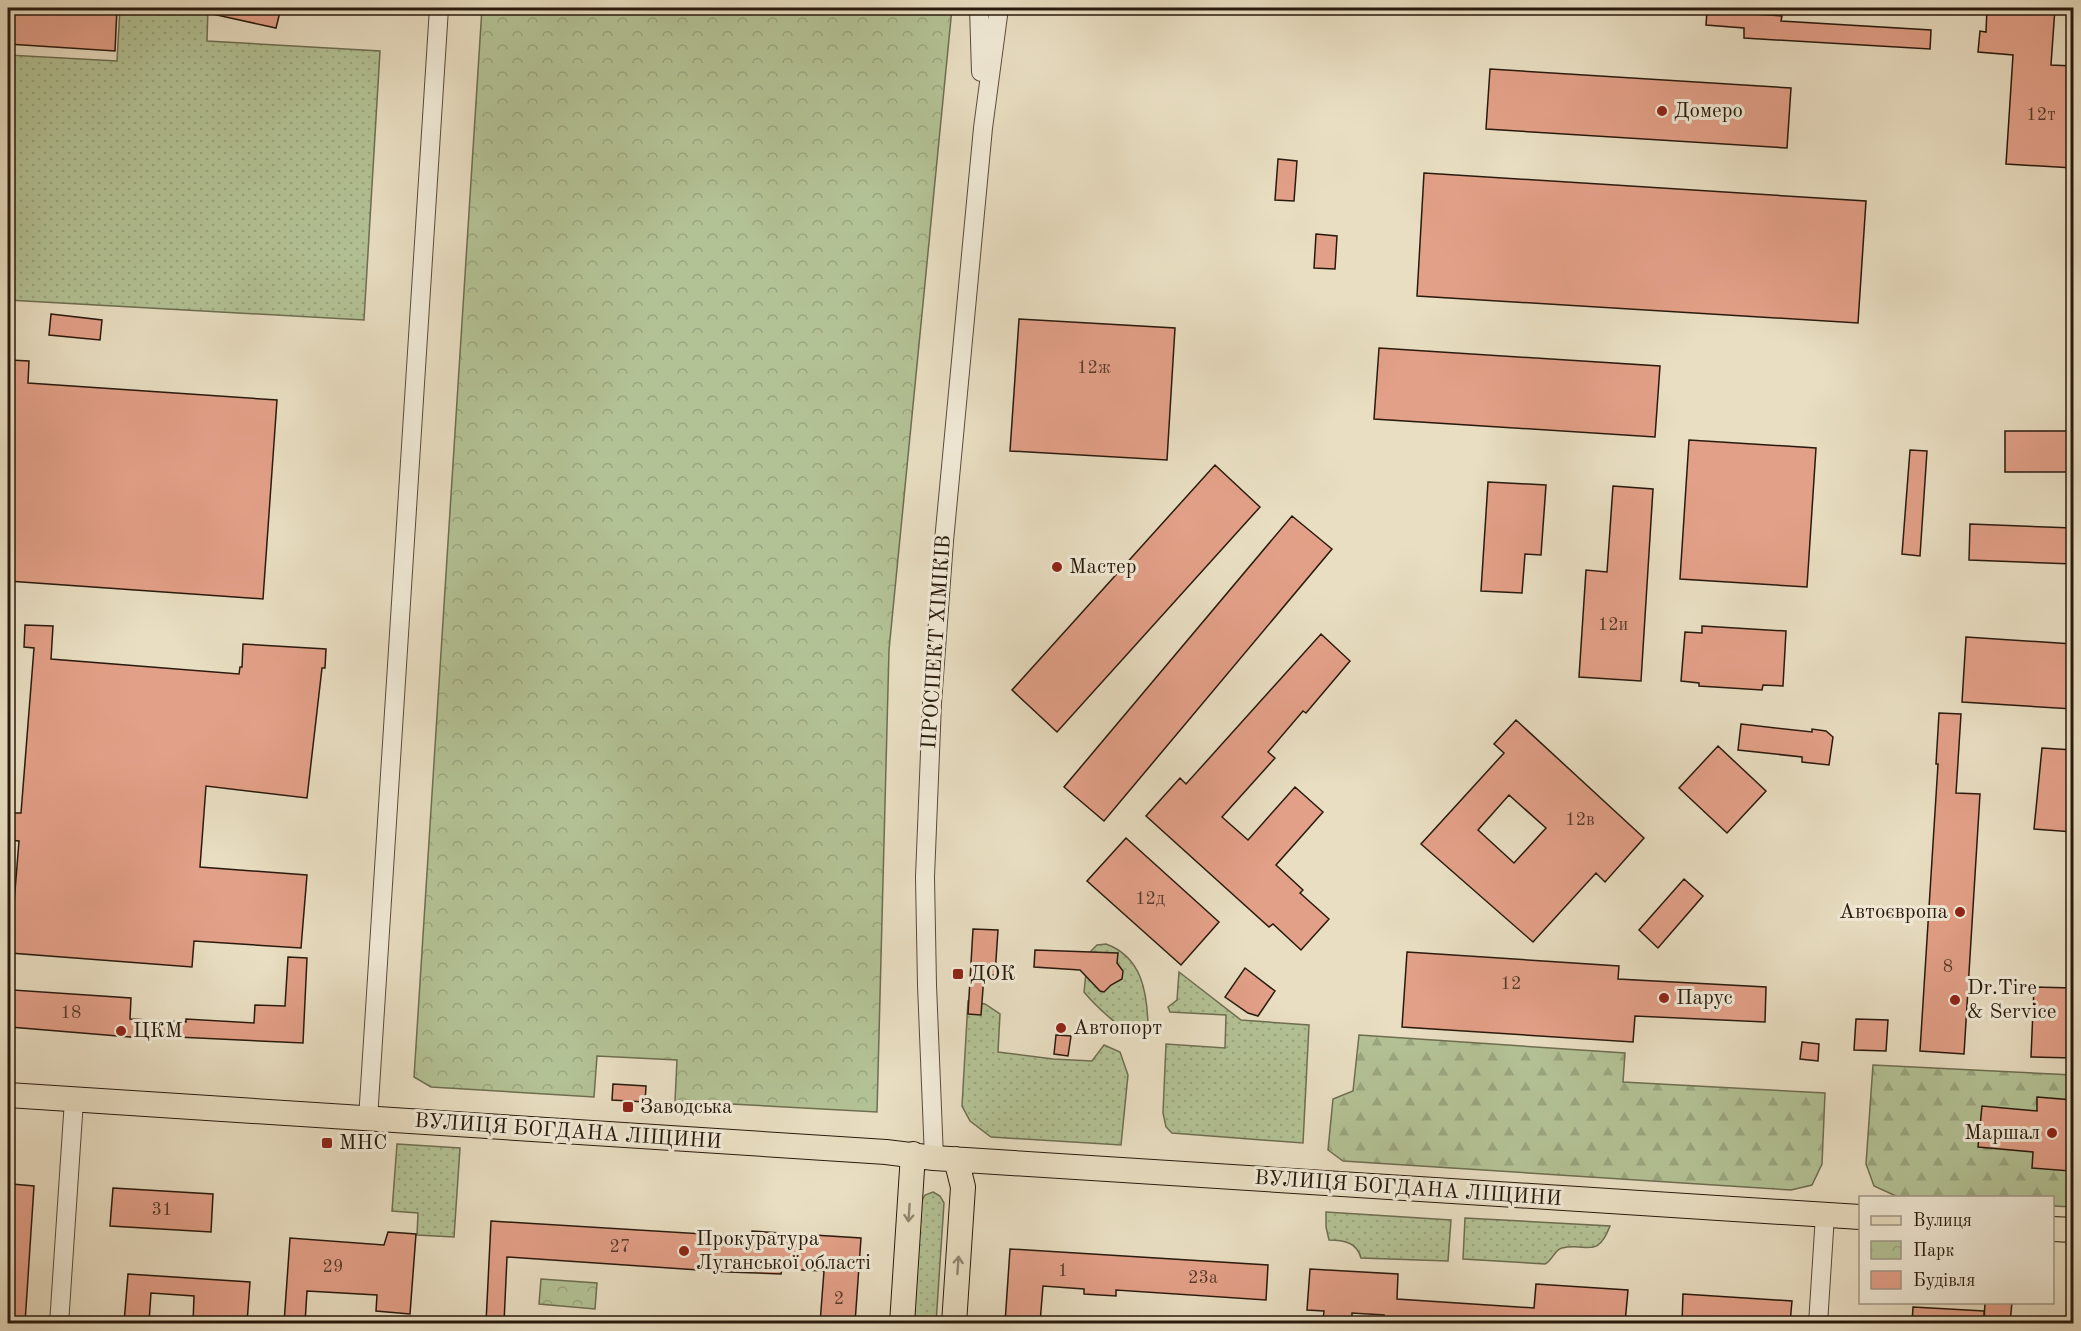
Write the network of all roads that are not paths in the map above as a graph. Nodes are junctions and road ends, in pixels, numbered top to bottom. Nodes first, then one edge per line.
1 (439, 8) edge
2 (979, 8) edge
3 (999, 8) edge
4 (983, 128) junction
5 (8, 1095) edge
6 (74, 1100) junction
7 (368, 1119) junction
8 (935, 1157) junction
9 (1825, 1215) junction
10 (1859, 1217) edge
11 (2054, 1229) edge
12 (2073, 1230) edge
13 (59, 1323) edge
14 (902, 1323) edge
15 (954, 1323) edge
16 (1818, 1323) edge

1 - 7 street
2 - 4 street, ПРОСПЕКТ ХІМІКІВ
3 - 4 street, ПРОСПЕКТ ХІМІКІВ
4 - 8 street, ПРОСПЕКТ ХІМІКІВ
5 - 6 main road, ВУЛИЦЯ БОГДАНА ЛІЩИНИ
6 - 7 main road, ВУЛИЦЯ БОГДАНА ЛІЩИНИ
6 - 13 street
7 - 8 main road, ВУЛИЦЯ БОГДАНА ЛІЩИНИ
8 - 9 main road, ВУЛИЦЯ БОГДАНА ЛІЩИНИ
8 -> 14 main road, ПРОСПЕКТ ХІМІКІВ
15 -> 8 main road, ПРОСПЕКТ ХІМІКІВ
9 - 10 main road, ВУЛИЦЯ БОГДАНА ЛІЩИНИ
9 - 16 street
11 - 12 main road

